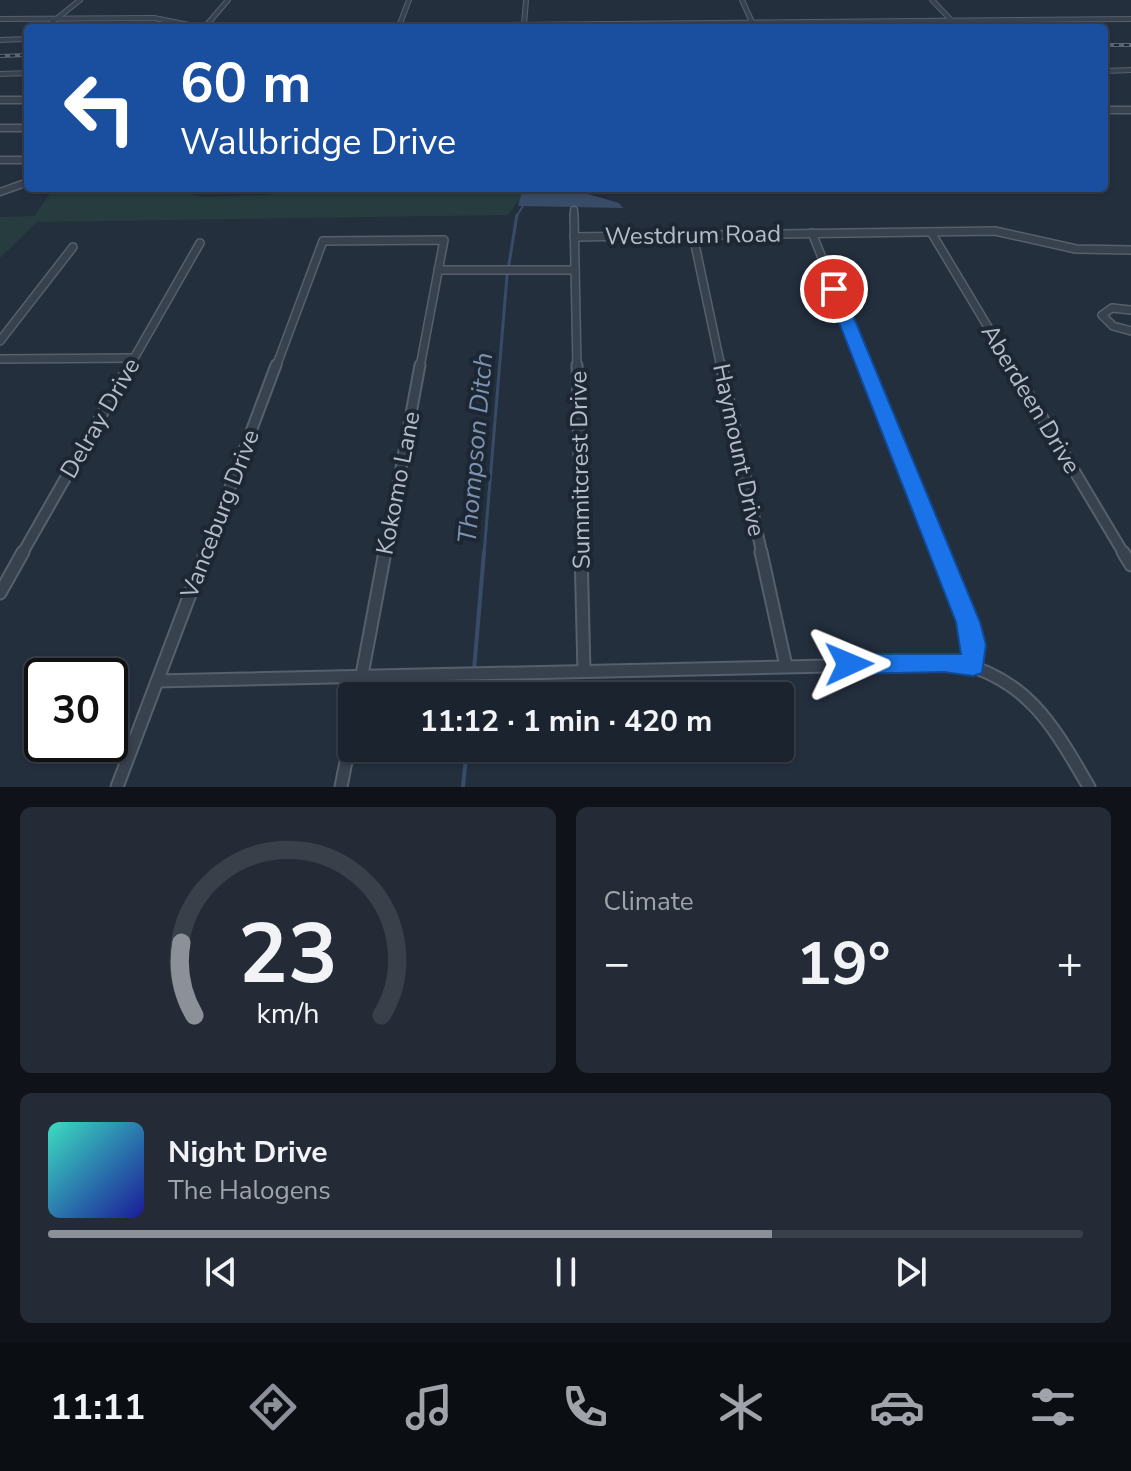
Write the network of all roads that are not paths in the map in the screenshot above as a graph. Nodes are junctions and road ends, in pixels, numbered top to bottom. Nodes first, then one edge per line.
1 (80, 0) edge
2 (228, 0) edge
3 (409, 0) edge
4 (526, 0) edge
5 (742, 0) edge
6 (932, 0) edge
7 (57, 18) junction
8 (0, 19) edge
9 (1131, 19) edge
10 (952, 21) junction
11 (752, 22) junction
12 (50, 24) edge
13 (179, 24) edge
14 (207, 24) edge
15 (400, 24) edge
16 (524, 24) edge
17 (600, 24) edge
18 (24, 39) edge
19 (0, 40) edge
20 (1131, 70) edge
21 (1108, 71) edge
22 (24, 73) edge
23 (0, 74) edge
24 (0, 100) edge
25 (24, 100) edge
26 (1108, 110) edge
27 (1131, 110) edge
28 (0, 128) edge
29 (24, 128) edge
30 (0, 160) edge
31 (24, 160) edge
32 (24, 184) edge
33 (0, 192) edge
34 (574, 210) dead end
35 (931, 232) junction
36 (812, 233) junction
37 (693, 235) junction
38 (574, 237) junction
39 (200, 243) dead end
40 (73, 247) dead end
41 (1131, 250) edge
42 (438, 270) junction
43 (575, 270) junction
44 (1131, 310) edge
45 (1131, 331) edge
46 (0, 341) edge
47 (134, 358) junction
48 (0, 359) edge
49 (1131, 565) edge
50 (0, 593) edge
51 (786, 666) junction
52 (973, 666) junction
53 (584, 671) junction
54 (362, 676) junction
55 (157, 681) junction
56 (361, 682) edge
57 (346, 762) edge
58 (117, 787) edge
59 (341, 787) edge
60 (1089, 787) edge

1 - 7 street
2 - 14 street
3 - 15 street
4 - 16 street
5 - 11 street
6 - 10 street
7 - 8 street
7 - 12 street
7 - 13 street
9 - 10 street
10 - 11 street
11 - 17 street
18 - 19 street
20 - 21 street
22 - 23 street
24 - 25 street
26 - 27 street
28 - 29 street
30 - 31 street
32 - 33 street
34 - 38 street
35 - 36 street, Westdrum Road
35 - 41 street, Westdrum Road
35 - 49 street, Aberdeen Drive
36 - 37 street, Westdrum Road
36 - 52 street
37 - 38 street, Westdrum Road
37 - 51 street, Haymount Drive
38 - 43 street, Westdrum Road
39 - 47 street, Delray Drive
40 - 46 street
42 - 43 street, Westdrum Road
42 - 54 street, Kokomo Lane
42 - 55 street, Vanceburg Drive
43 - 53 street, Summitcrest Drive
44 - 45 street
47 - 48 street
47 - 50 street, Delray Drive
51 - 52 street
51 - 53 street
52 - 60 street
53 - 54 street
54 - 55 street
54 - 56 street, Kokomo Lane
55 - 58 street, Vanceburg Drive
57 - 59 street

